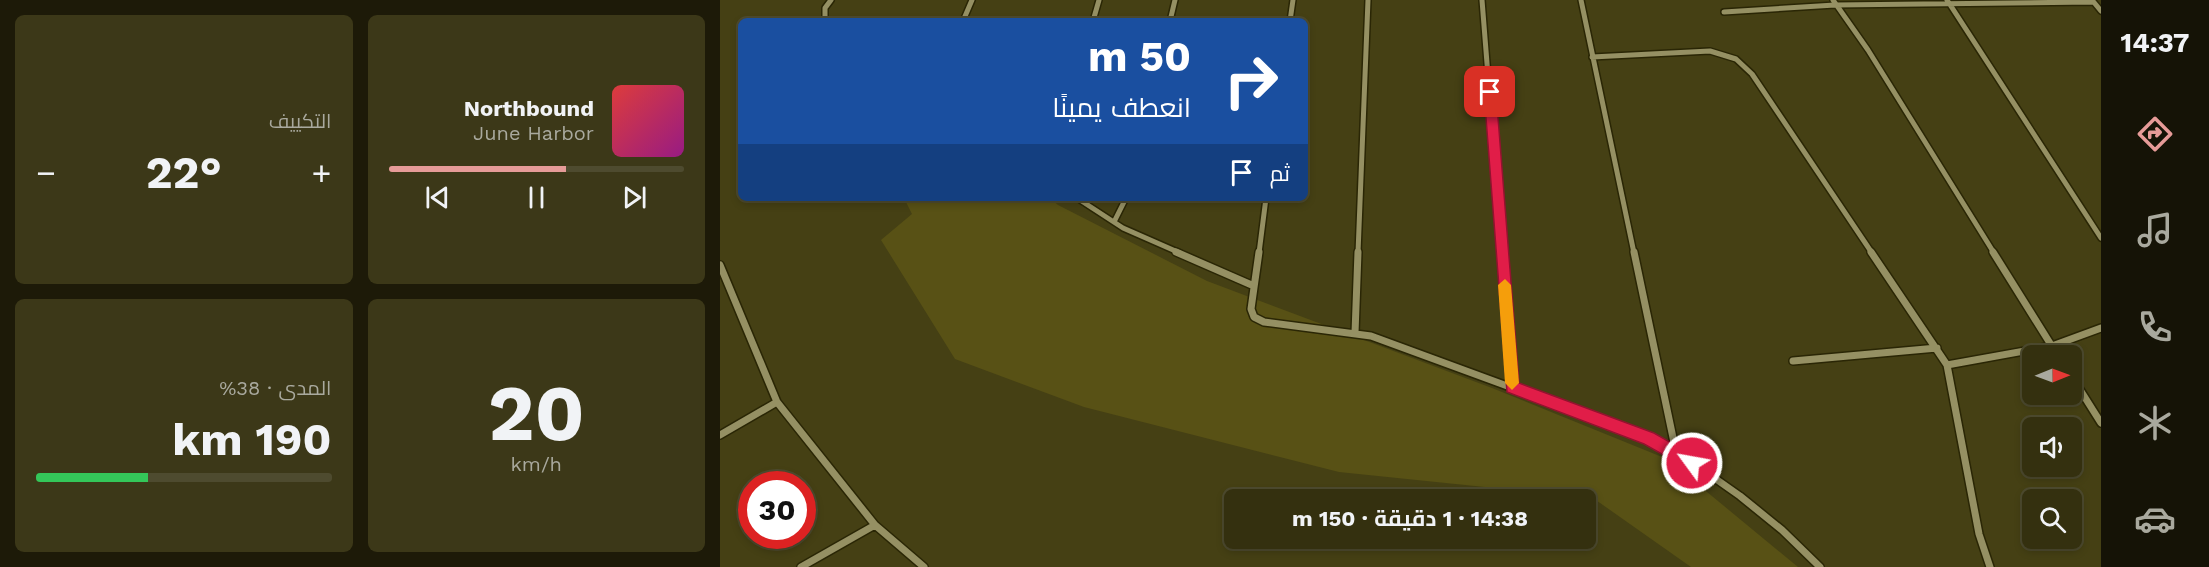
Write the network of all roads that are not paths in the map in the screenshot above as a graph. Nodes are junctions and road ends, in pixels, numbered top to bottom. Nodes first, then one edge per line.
1 (831, 0) edge
2 (972, 0) edge
3 (1099, 0) edge
4 (1175, 0) edge
5 (1293, 0) edge
6 (1368, 0) edge
7 (1482, 0) edge
8 (1581, 0) edge
9 (2092, 1) edge
10 (1834, 2) edge
11 (1949, 3) edge
12 (2101, 11) edge
13 (1724, 12) dead end
14 (825, 18) edge
15 (964, 18) edge
16 (1094, 18) edge
17 (1171, 18) edge
18 (1290, 18) edge
19 (1592, 57) junction
20 (1082, 201) edge
21 (1124, 201) edge
22 (1266, 201) edge
23 (1114, 222) junction
24 (2101, 238) edge
25 (720, 266) edge
26 (1254, 286) junction
27 (2101, 328) edge
28 (1355, 333) junction
29 (2051, 345) edge
30 (2055, 345) edge
31 (1937, 348) junction
32 (2022, 351) edge
33 (1793, 361) dead end
34 (1947, 365) junction
35 (1512, 387) junction
36 (2082, 393) edge
37 (777, 402) junction
38 (2101, 423) edge
39 (720, 435) edge
40 (1676, 453) junction
41 (875, 525) junction
42 (801, 567) edge
43 (924, 567) edge
44 (1821, 567) edge
45 (1990, 567) edge

1 - 14 street
2 - 15 street
3 - 16 street
4 - 17 street
5 - 18 street
6 - 28 street
7 - 35 street
8 - 19 street
9 - 11 street
9 - 12 street
10 - 11 street
10 - 13 street
10 - 29 street
11 - 24 street
19 - 31 street
19 - 40 street
20 - 23 street
21 - 23 street
22 - 26 street
23 - 26 street
25 - 37 street
26 - 28 street
27 - 30 street
28 - 35 street
31 - 33 street
31 - 34 street
32 - 34 street
34 - 45 street
35 - 40 street
36 - 38 street
37 - 39 street
37 - 41 street
40 - 44 street
41 - 42 street
41 - 43 street

